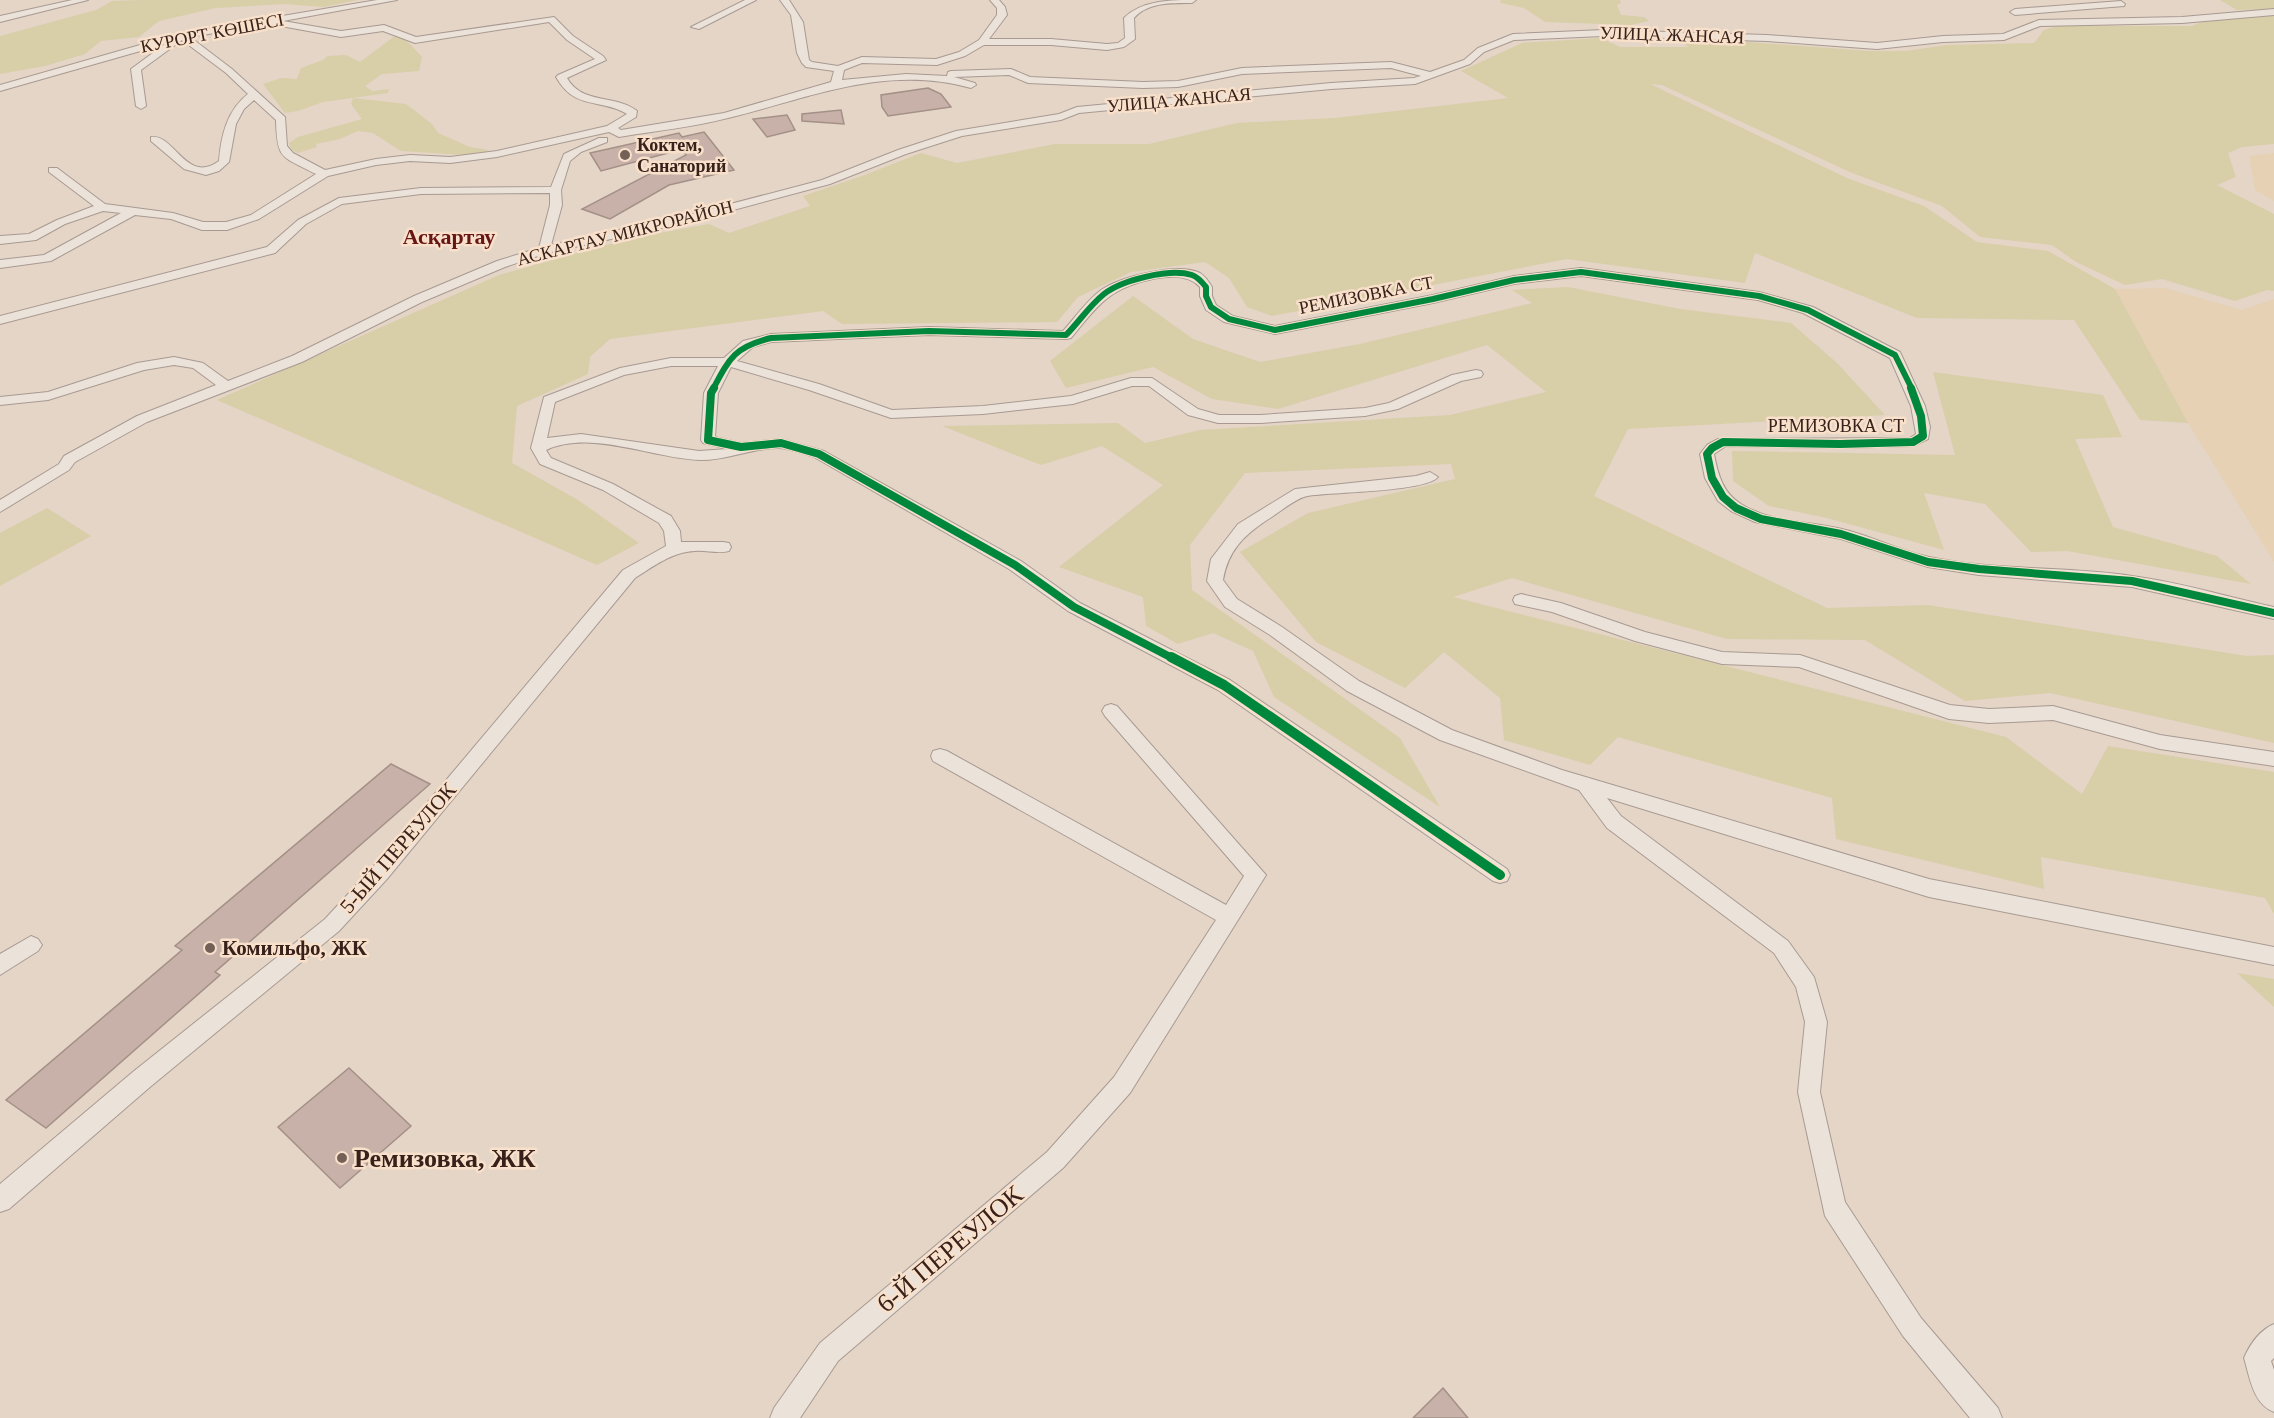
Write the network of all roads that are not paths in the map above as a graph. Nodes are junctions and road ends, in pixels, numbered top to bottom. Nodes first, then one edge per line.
1 (59, 0) edge
2 (84, 0) edge
3 (393, 0) edge
4 (752, 0) edge
5 (784, 0) edge
6 (994, 0) edge
7 (1192, 0) edge
8 (2119, 2) edge
9 (2015, 12) dead end
10 (2274, 12) edge
11 (0, 17) edge
12 (271, 21) junction
13 (2140, 21) junction
14 (696, 27) dead end
15 (182, 36) junction
16 (982, 42) junction
17 (839, 69) junction
18 (1430, 75) junction
19 (941, 77) junction
20 (836, 84) junction
21 (971, 85) dead end
22 (0, 88) edge
23 (255, 94) junction
24 (141, 106) dead end
25 (1078, 110) joint
26 (615, 131) junction
27 (155, 139) dead end
28 (53, 170) dead end
29 (324, 174) junction
30 (555, 190) junction
31 (102, 207) junction
32 (133, 211) junction
33 (0, 240) edge
34 (544, 250) junction
35 (0, 264) edge
36 (0, 320) edge
37 (727, 362) junction
38 (1476, 374) dead end
39 (226, 386) junction
40 (0, 401) edge
41 (741, 447) junction
42 (538, 448) junction
43 (1430, 477) dead end
44 (0, 507) edge
45 (723, 547) dead end
46 (674, 549) junction
47 (1521, 600) dead end
48 (2274, 613) edge
49 (1111, 711) dead end
50 (940, 756) dead end
51 (2274, 759) edge
52 (1586, 785) junction
53 (1500, 875) dead end
54 (1229, 917) junction
55 (31, 945) dead end
56 (2274, 956) edge
57 (0, 966) edge
58 (0, 1200) edge
59 (2274, 1337) edge
60 (2274, 1399) edge
61 (784, 1418) edge
62 (1988, 1418) edge

1 - 11 street
2 - 11 street
3 - 12 street, КУРОРТ КӨШЕСІ
4 - 14 street
5 - 17 street
6 - 16 street
7 - 16 street
8 - 9 street
8 - 13 street
10 - 13 street, УЛИЦА ЖАНСАЯ
12 - 15 street, КУРОРТ КӨШЕСІ
12 - 26 street
13 - 18 street, УЛИЦА ЖАНСАЯ
15 - 22 street, КУРОРТ КӨШЕСІ
15 - 23 street
15 - 24 street
16 - 17 street
17 - 20 street
18 - 19 street
18 - 25 street, УЛИЦА ЖАНСАЯ
19 - 20 street
19 - 21 street
20 - 26 street
23 - 27 street
23 - 29 street
25 - 34 street, АСКАРТАУ МИКРОРАЙОН
26 - 29 street
26 - 30 street
28 - 31 street
29 - 32 street
30 - 34 street
30 - 36 street
31 - 32 street
31 - 33 street
32 - 35 street
34 - 39 street, АСКАРТАУ МИКРОРАЙОН
37 - 38 street
37 - 41 street
37 - 42 street
37 - 48 street, РЕМИЗОВКА СТ
39 - 40 street
39 - 44 street, АСКАРТАУ МИКРОРАЙОН
41 - 42 street
41 - 53 street
42 - 46 street
43 - 52 street
45 - 46 street, 5-ЫЙ ПЕРЕУЛОК
46 - 58 street, 5-ЫЙ ПЕРЕУЛОК
47 - 51 street
49 - 54 street, 6-Й ПЕРЕУЛОК
50 - 54 street
52 - 56 street
52 - 62 street
54 - 61 street, 6-Й ПЕРЕУЛОК
55 - 57 street
59 - 60 street

